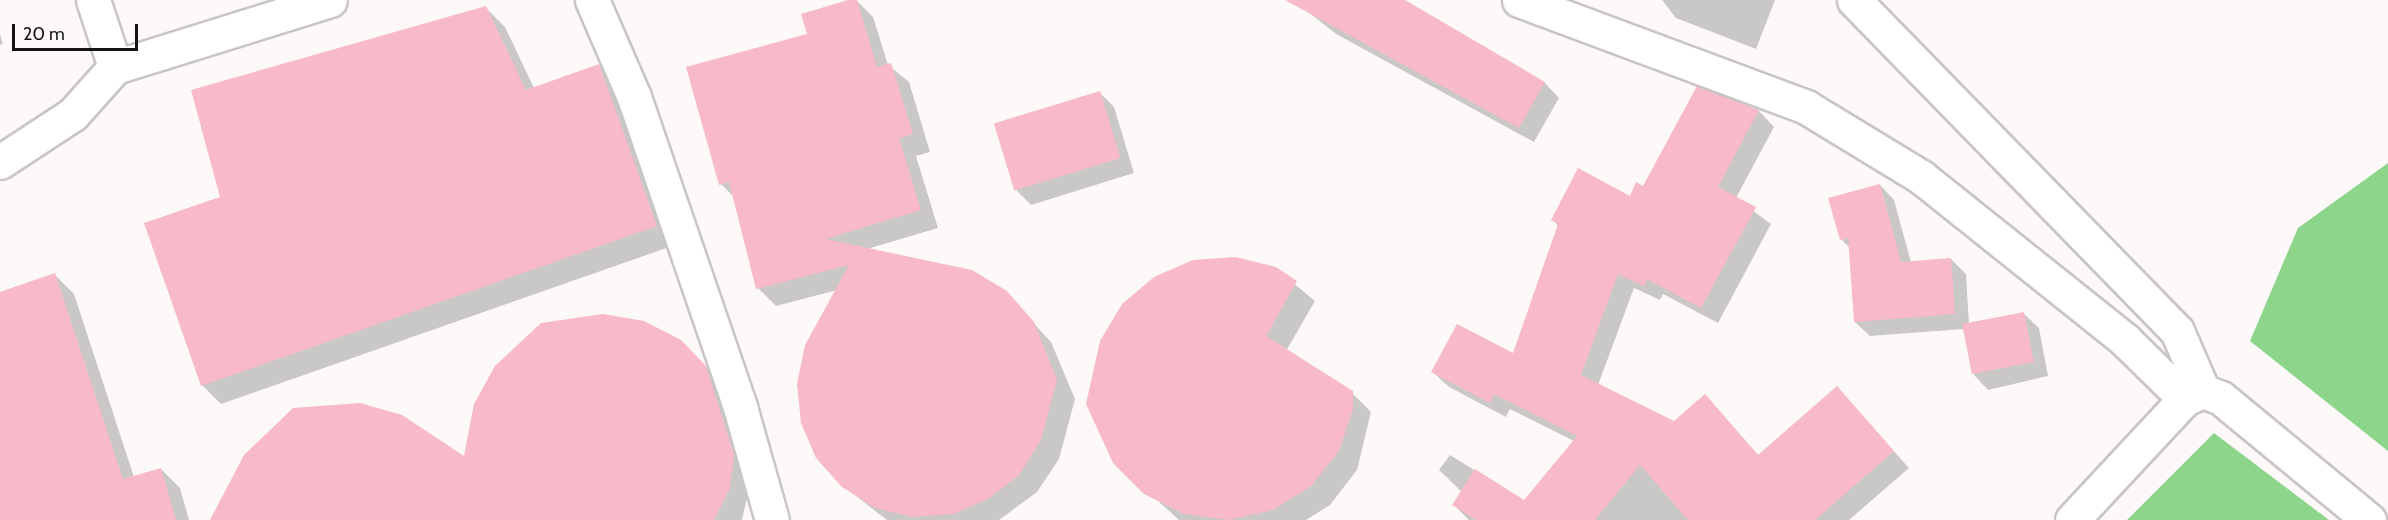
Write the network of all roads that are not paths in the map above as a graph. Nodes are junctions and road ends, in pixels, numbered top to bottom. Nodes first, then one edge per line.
1 (93, 0) edge
2 (330, 0) edge
3 (592, 0) edge
4 (1518, 0) edge
5 (1854, 0) edge
6 (115, 67) junction
7 (0, 162) edge
8 (2194, 395) junction
9 (772, 520) edge
10 (2072, 520) edge
11 (2369, 520) edge

1 - 6 street
2 - 6 street
3 - 9 street
4 - 8 street
5 - 8 street
6 - 7 street
8 - 10 street
8 - 11 street

